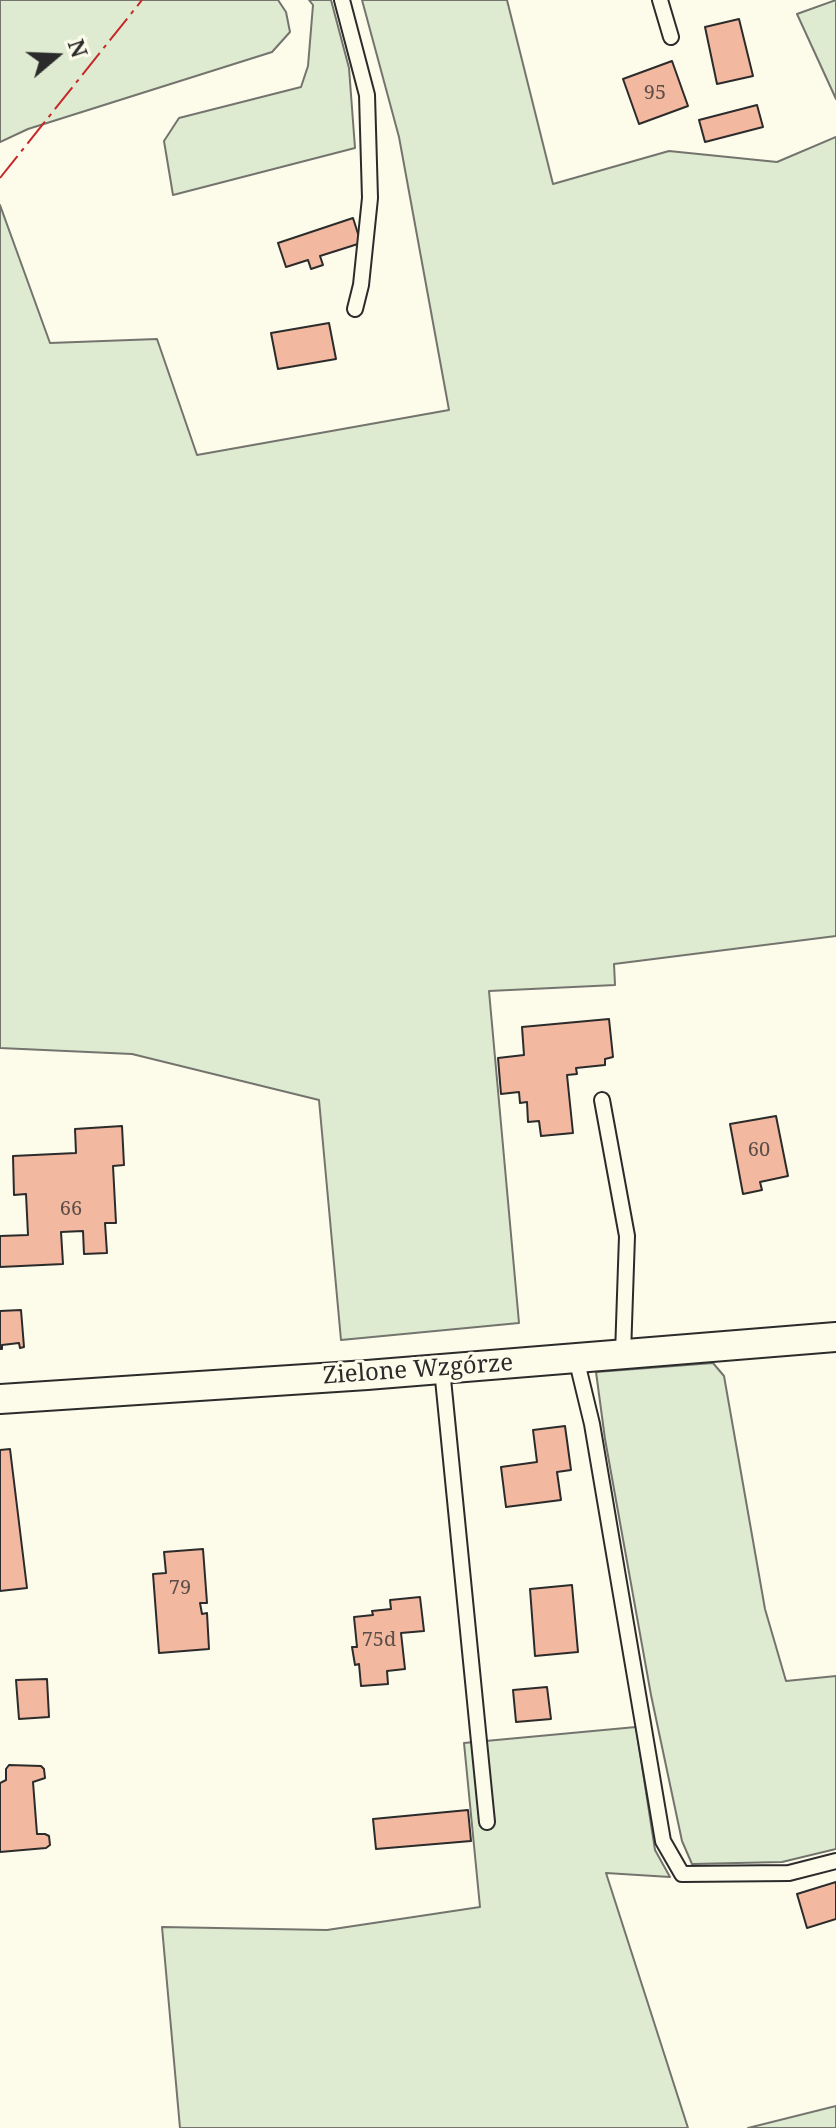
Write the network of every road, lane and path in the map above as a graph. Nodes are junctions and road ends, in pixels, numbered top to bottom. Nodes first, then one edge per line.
1 (342, 0) edge
2 (660, 0) edge
3 (671, 37) dead end
4 (355, 309) dead end
5 (602, 1100) dead end
6 (836, 1337) edge
7 (623, 1354) junction
8 (576, 1358) junction
9 (442, 1369) junction
10 (0, 1399) edge
11 (487, 1822) dead end
12 (836, 1861) edge

1 - 4 lane
2 - 3 lane
5 - 7 lane
6 - 7 street, Zielone Wzgórze
7 - 8 street, Zielone Wzgórze
8 - 9 street, Zielone Wzgórze
8 - 12 lane
9 - 10 street, Zielone Wzgórze
9 - 11 lane

